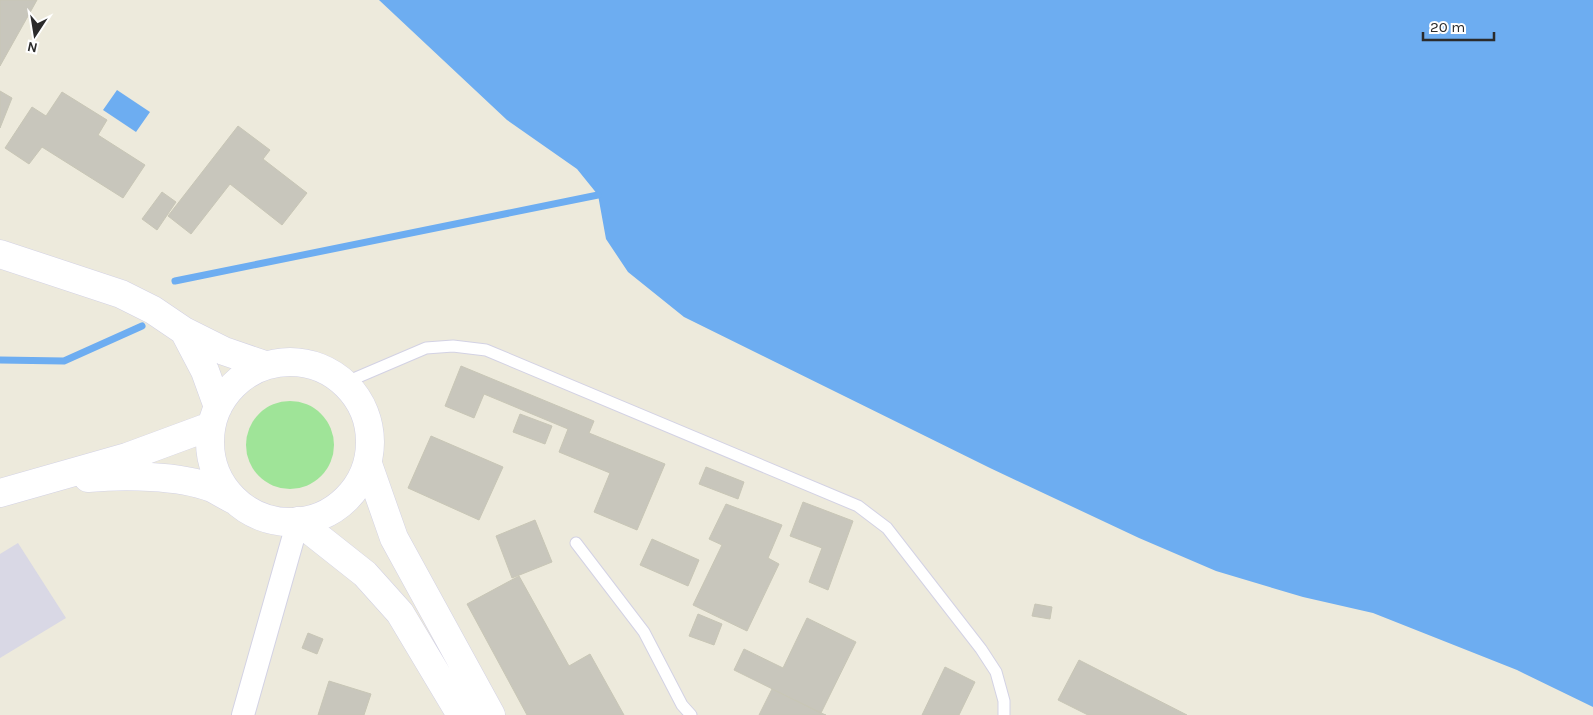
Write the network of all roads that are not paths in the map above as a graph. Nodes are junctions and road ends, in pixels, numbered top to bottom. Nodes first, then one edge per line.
1 (0, 254) edge
2 (184, 331) junction
3 (265, 365) junction
4 (344, 382) junction
5 (214, 416) junction
6 (368, 464) junction
7 (27, 485) junction
8 (0, 493) edge
9 (237, 502) junction
10 (298, 521) junction
11 (576, 543) dead end
12 (243, 715) edge
13 (461, 715) edge
14 (491, 715) edge
15 (691, 715) edge
16 (1004, 715) edge

1 - 2 main road
2 - 3 main road
2 - 5 main road
3 - 4 main road
3 - 5 main road
4 - 6 main road
4 - 16 lane
5 - 7 main road
5 - 9 main road
6 - 10 main road
6 - 14 main road
7 - 8 main road
7 - 9 main road
9 - 10 main road
10 - 12 street
10 - 13 main road
11 - 15 lane

